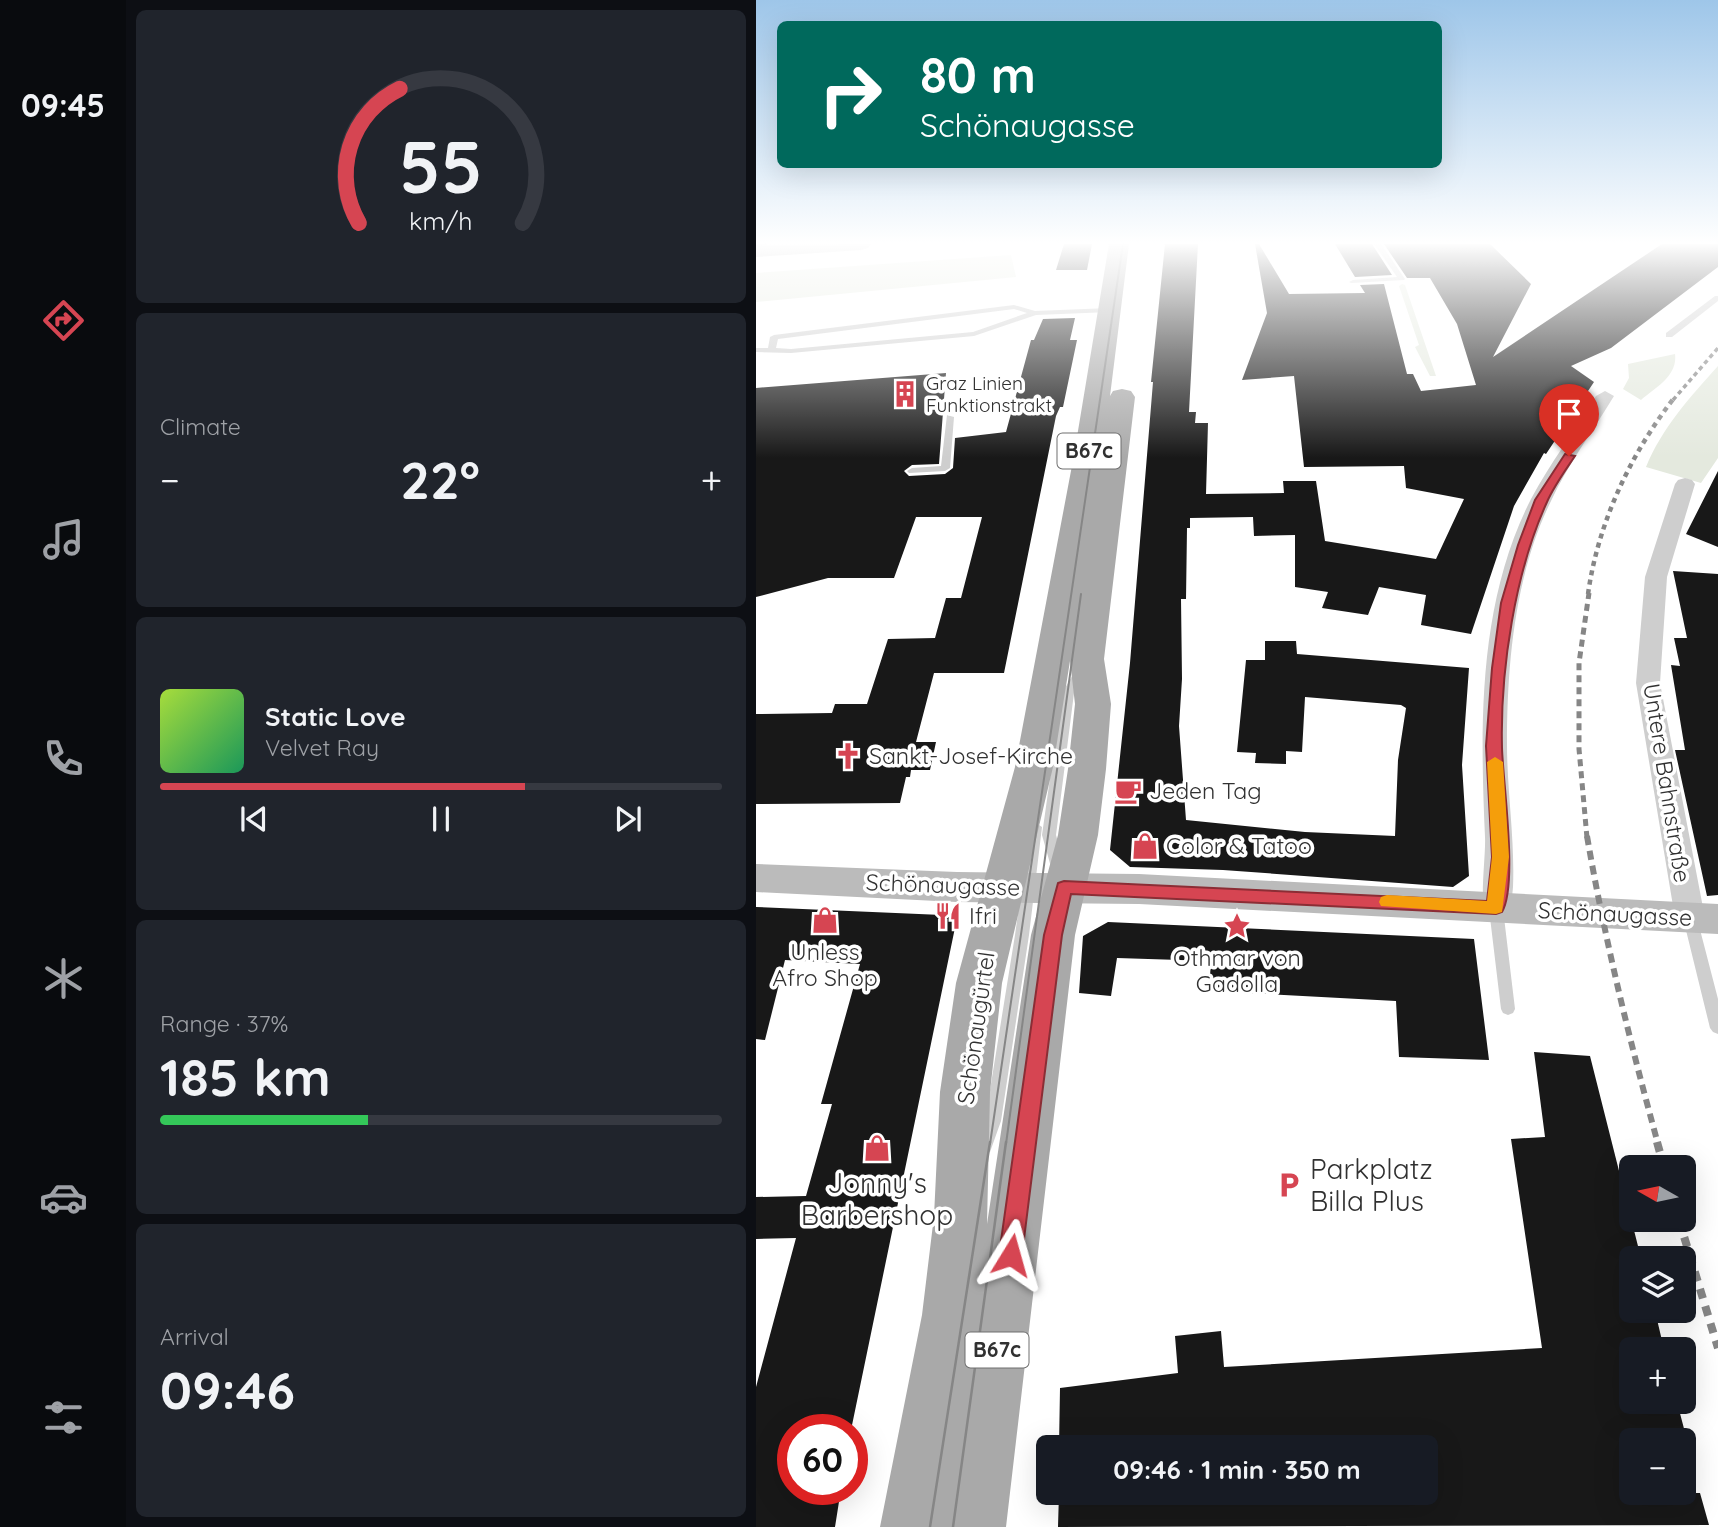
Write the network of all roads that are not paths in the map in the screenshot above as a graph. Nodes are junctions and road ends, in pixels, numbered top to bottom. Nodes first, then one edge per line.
1 (948, 315) edge
2 (1028, 315) edge
3 (1121, 315) joint
4 (1695, 315) edge
5 (1669, 335) dead end
6 (756, 350) edge
7 (772, 351) junction
8 (1605, 396) dead end
9 (950, 417) dead end
10 (912, 471) dead end
11 (1685, 484) dead end
12 (756, 878) edge
13 (1031, 888) junction
14 (1496, 908) junction
15 (1704, 918) edge
16 (1508, 1009) dead end
17 (1718, 1028) edge
18 (973, 1181) junction
19 (912, 1527) edge
20 (974, 1527) edge

1 - 7 lane
2 - 7 lane
3 - 13 main road, Schönaugürtel / B67c
3 - 13 main road, Schönaugürtel / B67c
4 - 5 lane
6 - 7 lane
8 - 14 street
9 - 10 lane
11 - 15 street, Untere Bahnstraße
12 - 13 main road, Schönaugasse
13 - 14 main road, Schönaugasse
13 - 18 lane
13 - 18 main road, Schönaugürtel / B67c
13 - 20 main road, Schönaugürtel / B67c
14 - 15 main road, Schönaugasse
14 - 16 lane
15 - 17 lane
18 - 19 main road, Schönaugürtel / B67c

